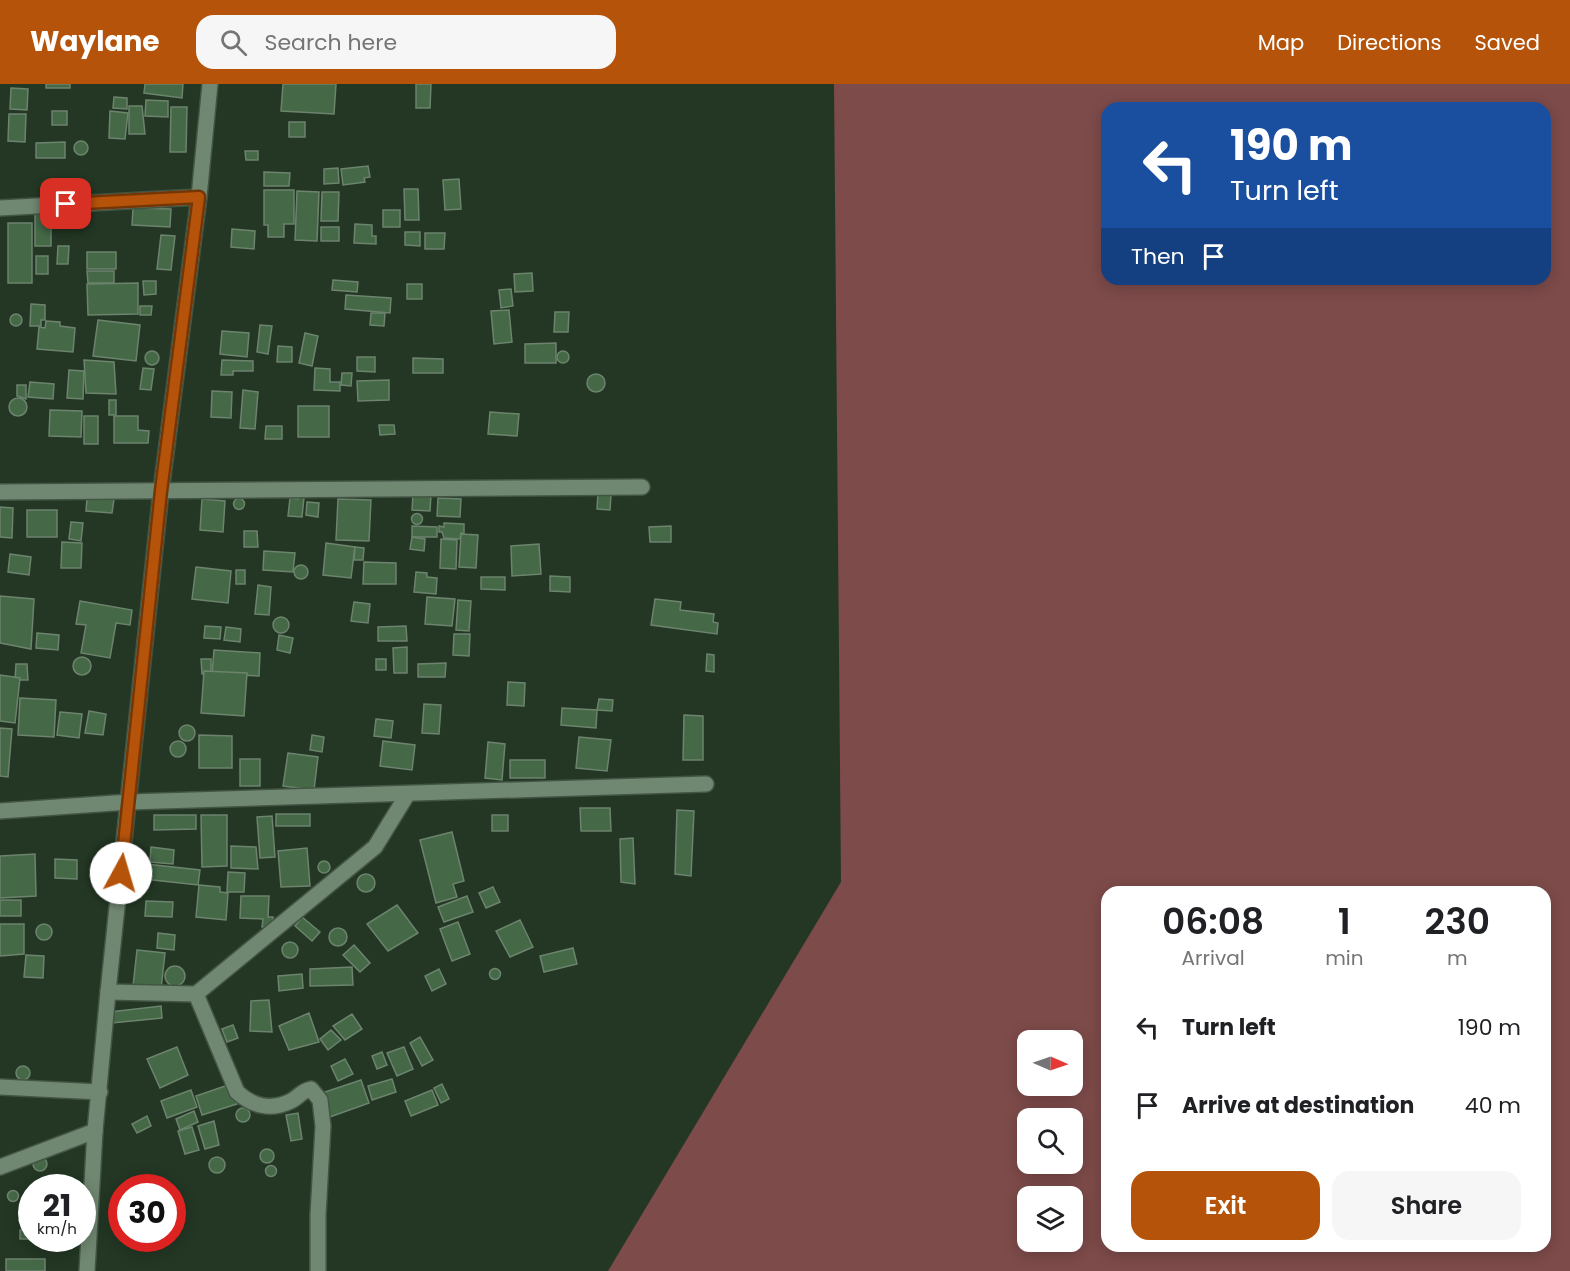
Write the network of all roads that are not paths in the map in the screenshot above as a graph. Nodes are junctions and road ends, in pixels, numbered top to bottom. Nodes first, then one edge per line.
1 (210, 84) edge
2 (199, 197) junction
3 (0, 208) edge
4 (642, 487) dead end
5 (161, 491) junction
6 (0, 492) edge
7 (706, 784) dead end
8 (406, 795) junction
9 (129, 802) junction
10 (0, 811) edge
11 (108, 992) junction
12 (196, 994) junction
13 (0, 1086) edge
14 (100, 1092) junction
15 (95, 1131) junction
16 (0, 1167) edge
17 (87, 1271) edge
18 (318, 1271) edge

1 - 2 street
2 - 3 street
2 - 5 street
4 - 5 street
5 - 6 street
5 - 9 street
7 - 8 street
8 - 9 street
8 - 12 street
9 - 10 street
9 - 11 street
11 - 12 street
11 - 14 street
12 - 18 street
13 - 14 street
14 - 15 street
15 - 16 street
15 - 17 street

